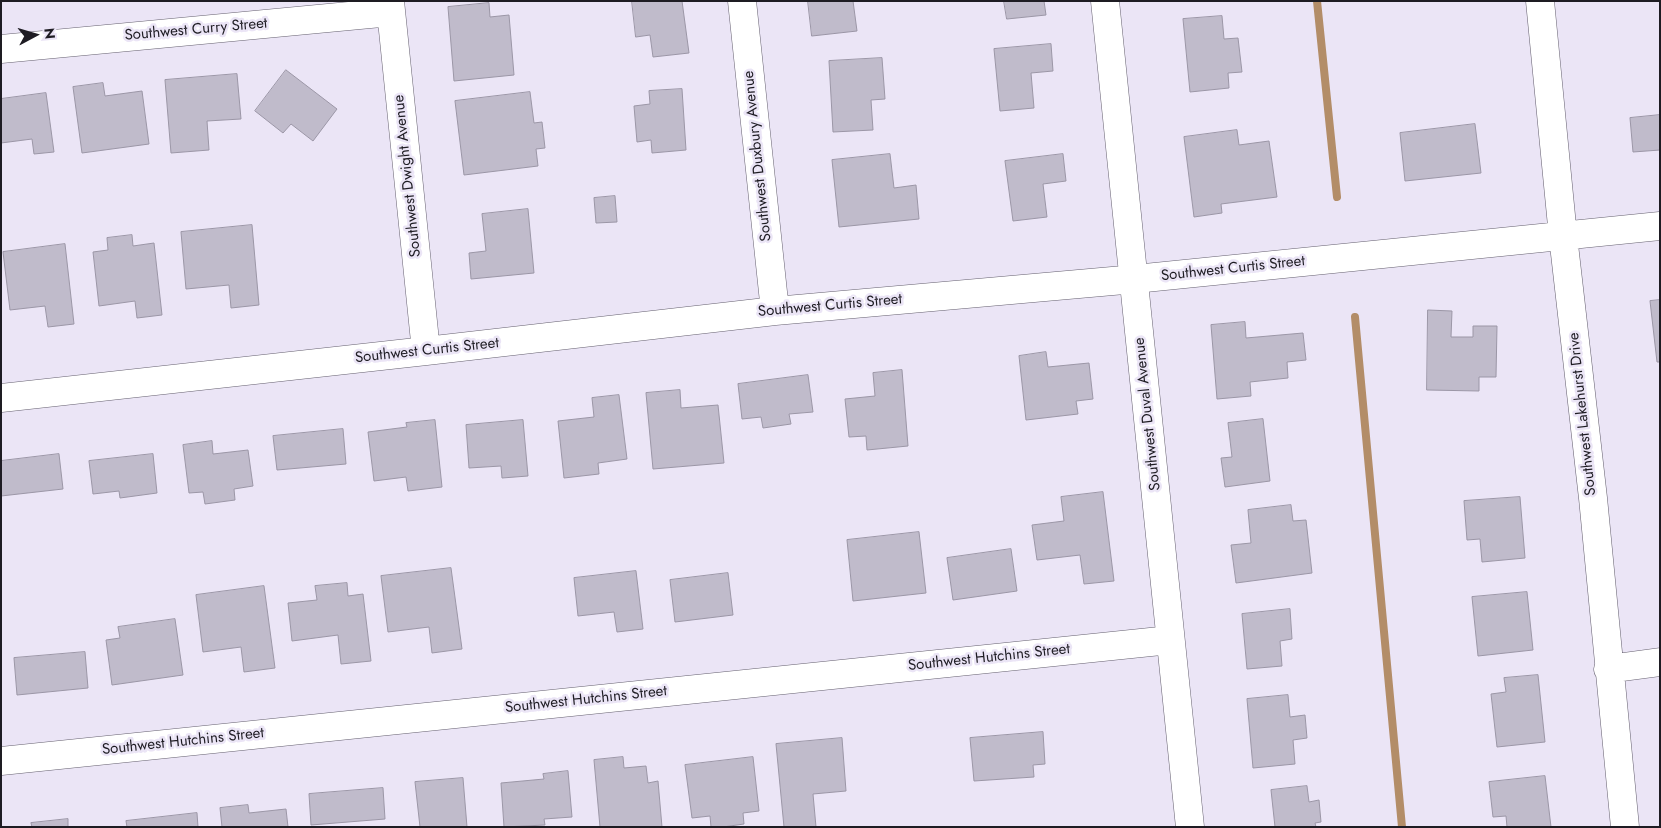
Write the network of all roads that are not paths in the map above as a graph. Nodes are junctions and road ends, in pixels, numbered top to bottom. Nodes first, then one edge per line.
1 (742, 1) edge
2 (1105, 1) edge
3 (1540, 1) edge
4 (390, 6) edge
5 (1, 49) edge
6 (1660, 226) edge
7 (1563, 236) junction
8 (1135, 279) junction
9 (775, 311) junction
10 (426, 351) junction
11 (1, 398) edge
12 (1170, 640) junction
13 (1660, 662) edge
14 (1608, 669) junction
15 (1, 761) edge
16 (1190, 827) edge
17 (1625, 827) edge

1 - 9 street, Southwest Duxbury Avenue
2 - 8 street, Southwest Duval Avenue
3 - 7 street, Southwest Lakehurst Drive
4 - 5 street, Southwest Curry Street
4 - 10 street, Southwest Dwight Avenue
6 - 7 street, Southwest Curtis Street
7 - 8 street, Southwest Curtis Street
7 - 14 street, Southwest Lakehurst Drive
8 - 9 street, Southwest Curtis Street
8 - 12 street, Southwest Duval Avenue
9 - 10 street, Southwest Curtis Street
10 - 11 street, Southwest Curtis Street
12 - 15 street, Southwest Hutchins Street
12 - 16 street, Southwest Duval Avenue
13 - 14 street
14 - 17 street, Southwest Lakehurst Drive

